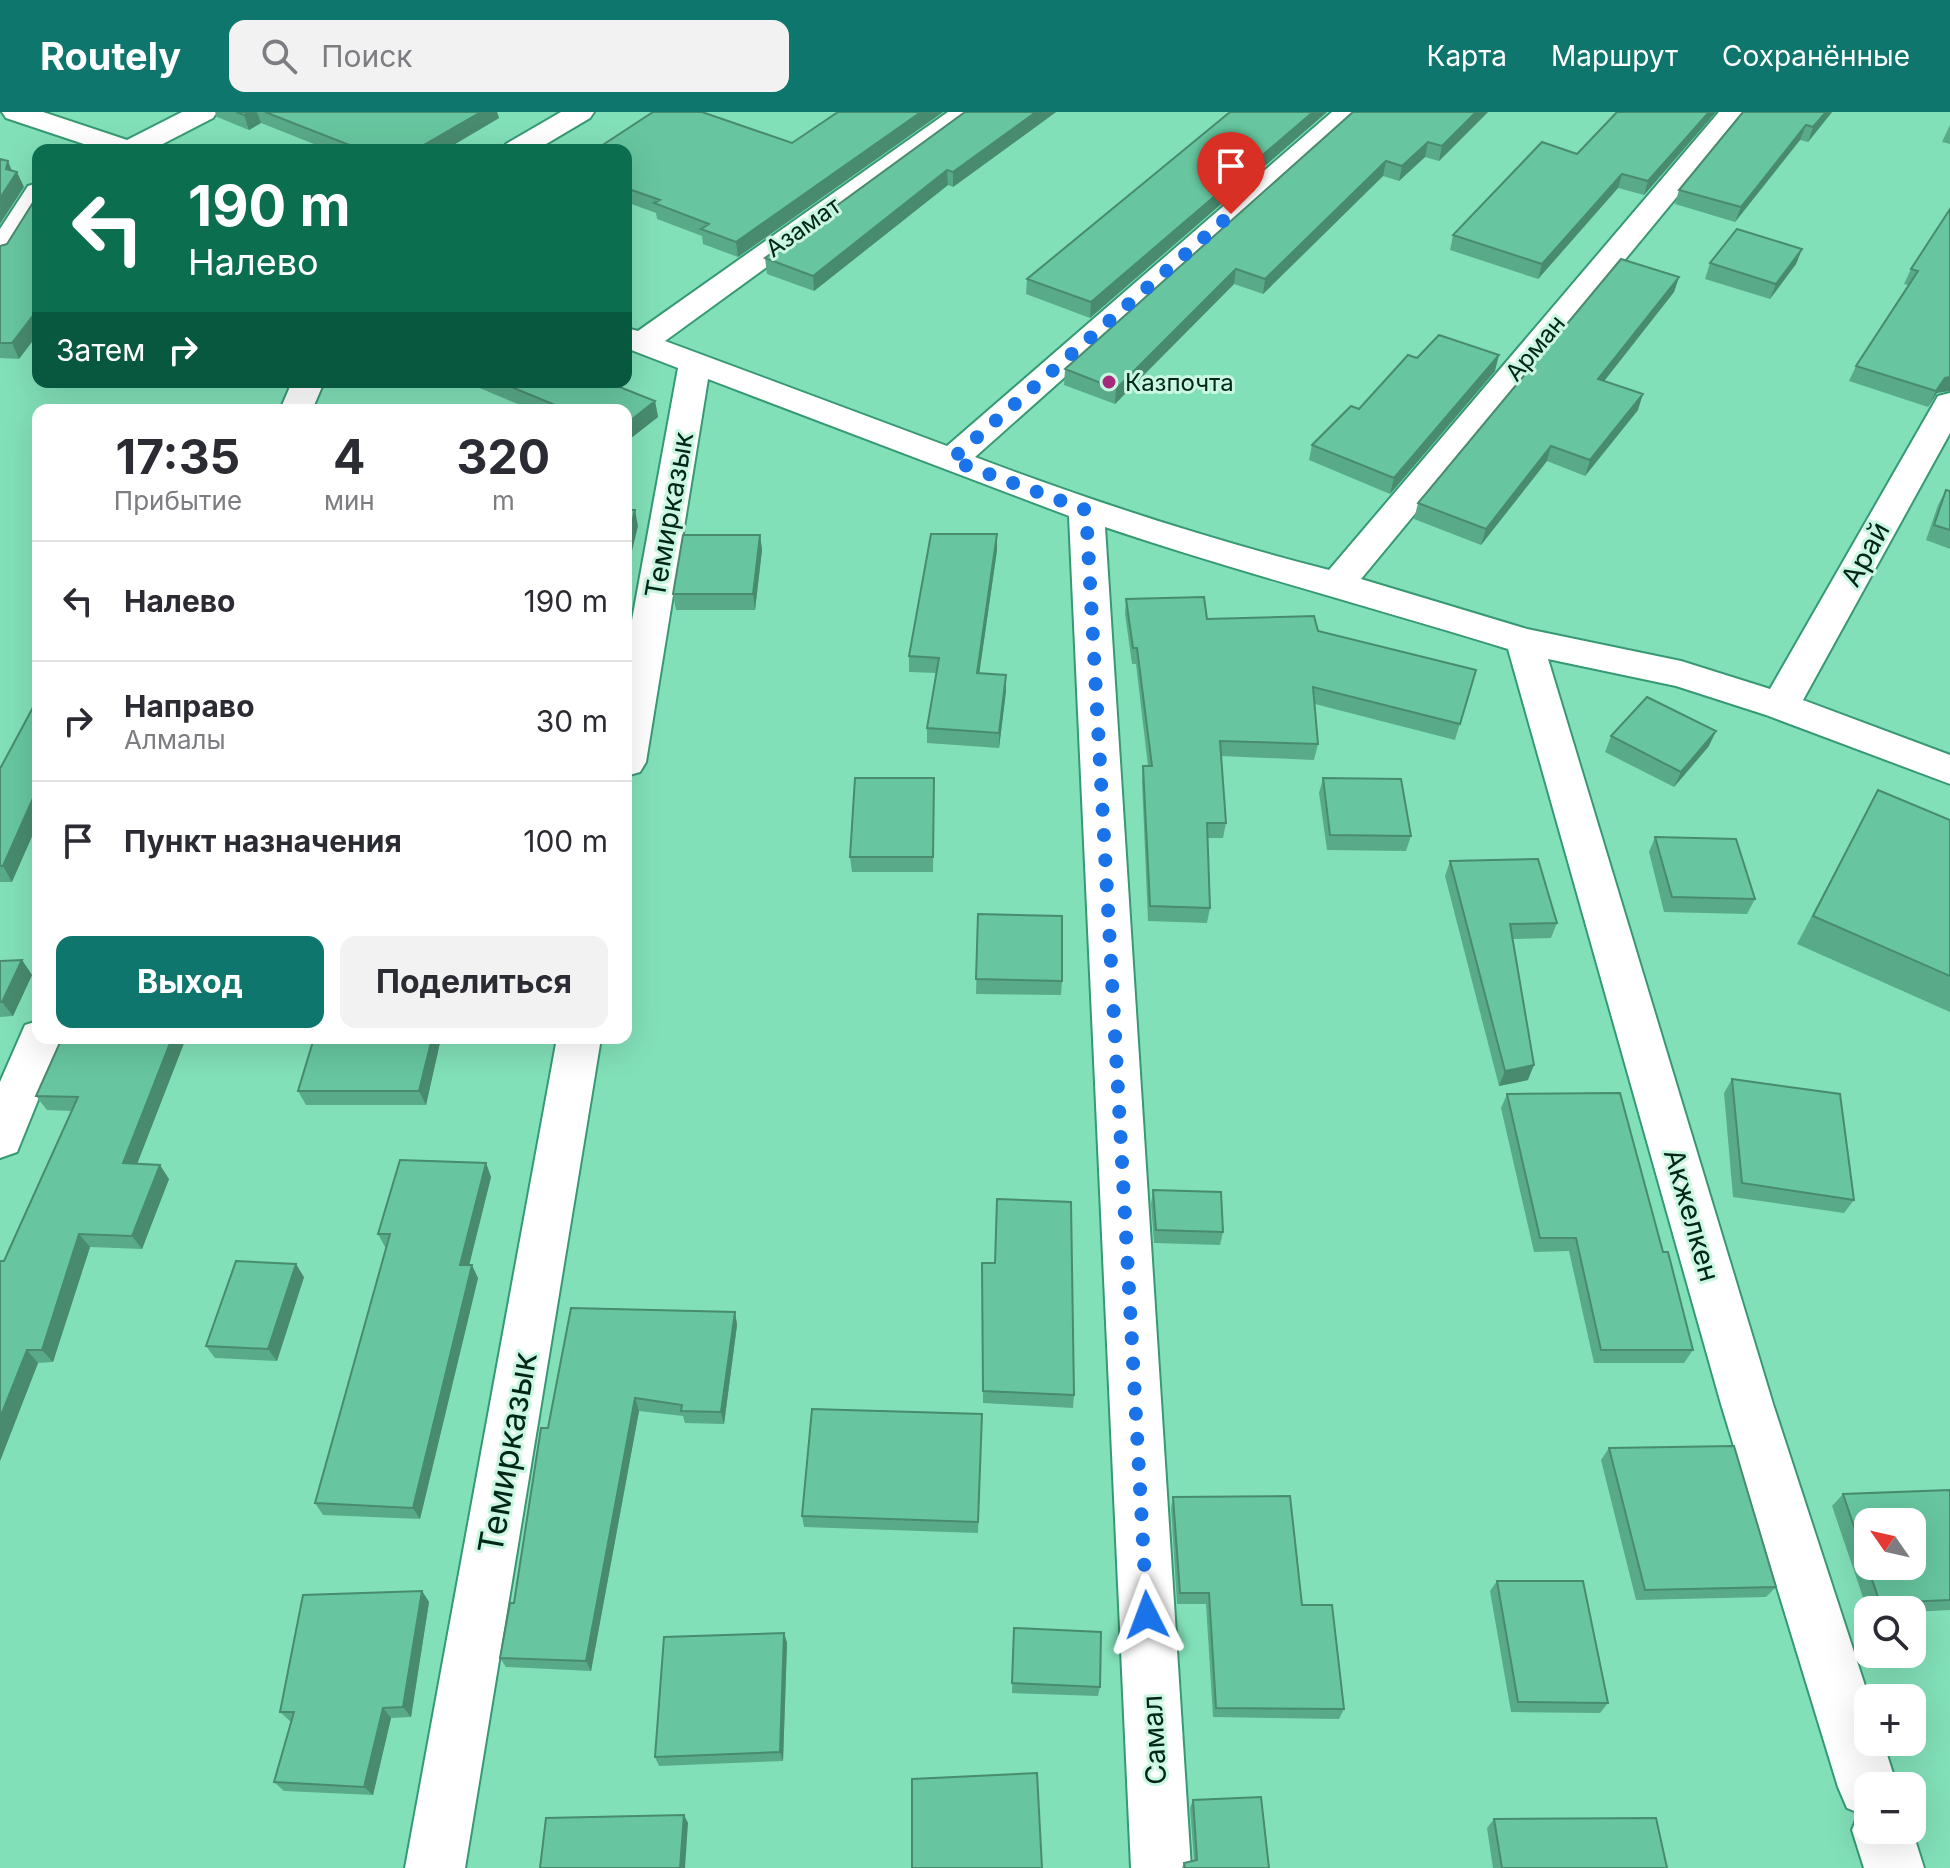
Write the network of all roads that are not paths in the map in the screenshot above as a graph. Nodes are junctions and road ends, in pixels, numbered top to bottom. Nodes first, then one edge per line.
1 (16, 112) edge
2 (203, 112) edge
3 (580, 112) edge
4 (966, 112) edge
5 (1348, 112) edge
6 (1733, 112) edge
7 (70, 141) edge
8 (141, 144) edge
9 (526, 144) edge
10 (32, 201) edge
11 (0, 252) edge
12 (633, 340) edge
13 (695, 363) junction
14 (1950, 403) edge
15 (951, 460) junction
16 (1086, 510) junction
17 (1337, 584) junction
18 (1524, 641) junction
19 (1780, 706) junction
20 (632, 727) edge
21 (1950, 770) edge
22 (39, 1044) edge
23 (578, 1044) edge
24 (0, 1138) edge
25 (1863, 1772) edge
26 (1886, 1844) edge
27 (435, 1868) edge
28 (1161, 1868) edge
29 (1894, 1868) edge

1 - 7 street
2 - 8 street
3 - 9 street
4 - 12 street, Азамат
5 - 15 street
6 - 17 street, Арман
10 - 11 street
12 - 13 street
13 - 15 street
13 - 20 street, Темирказык
14 - 19 street, Арай
15 - 16 street
16 - 17 street
16 - 28 street, Самал
17 - 18 street
18 - 19 street
18 - 25 street, Акжелкен
19 - 21 street
22 - 24 street
23 - 27 street, Темирказык
26 - 29 street

